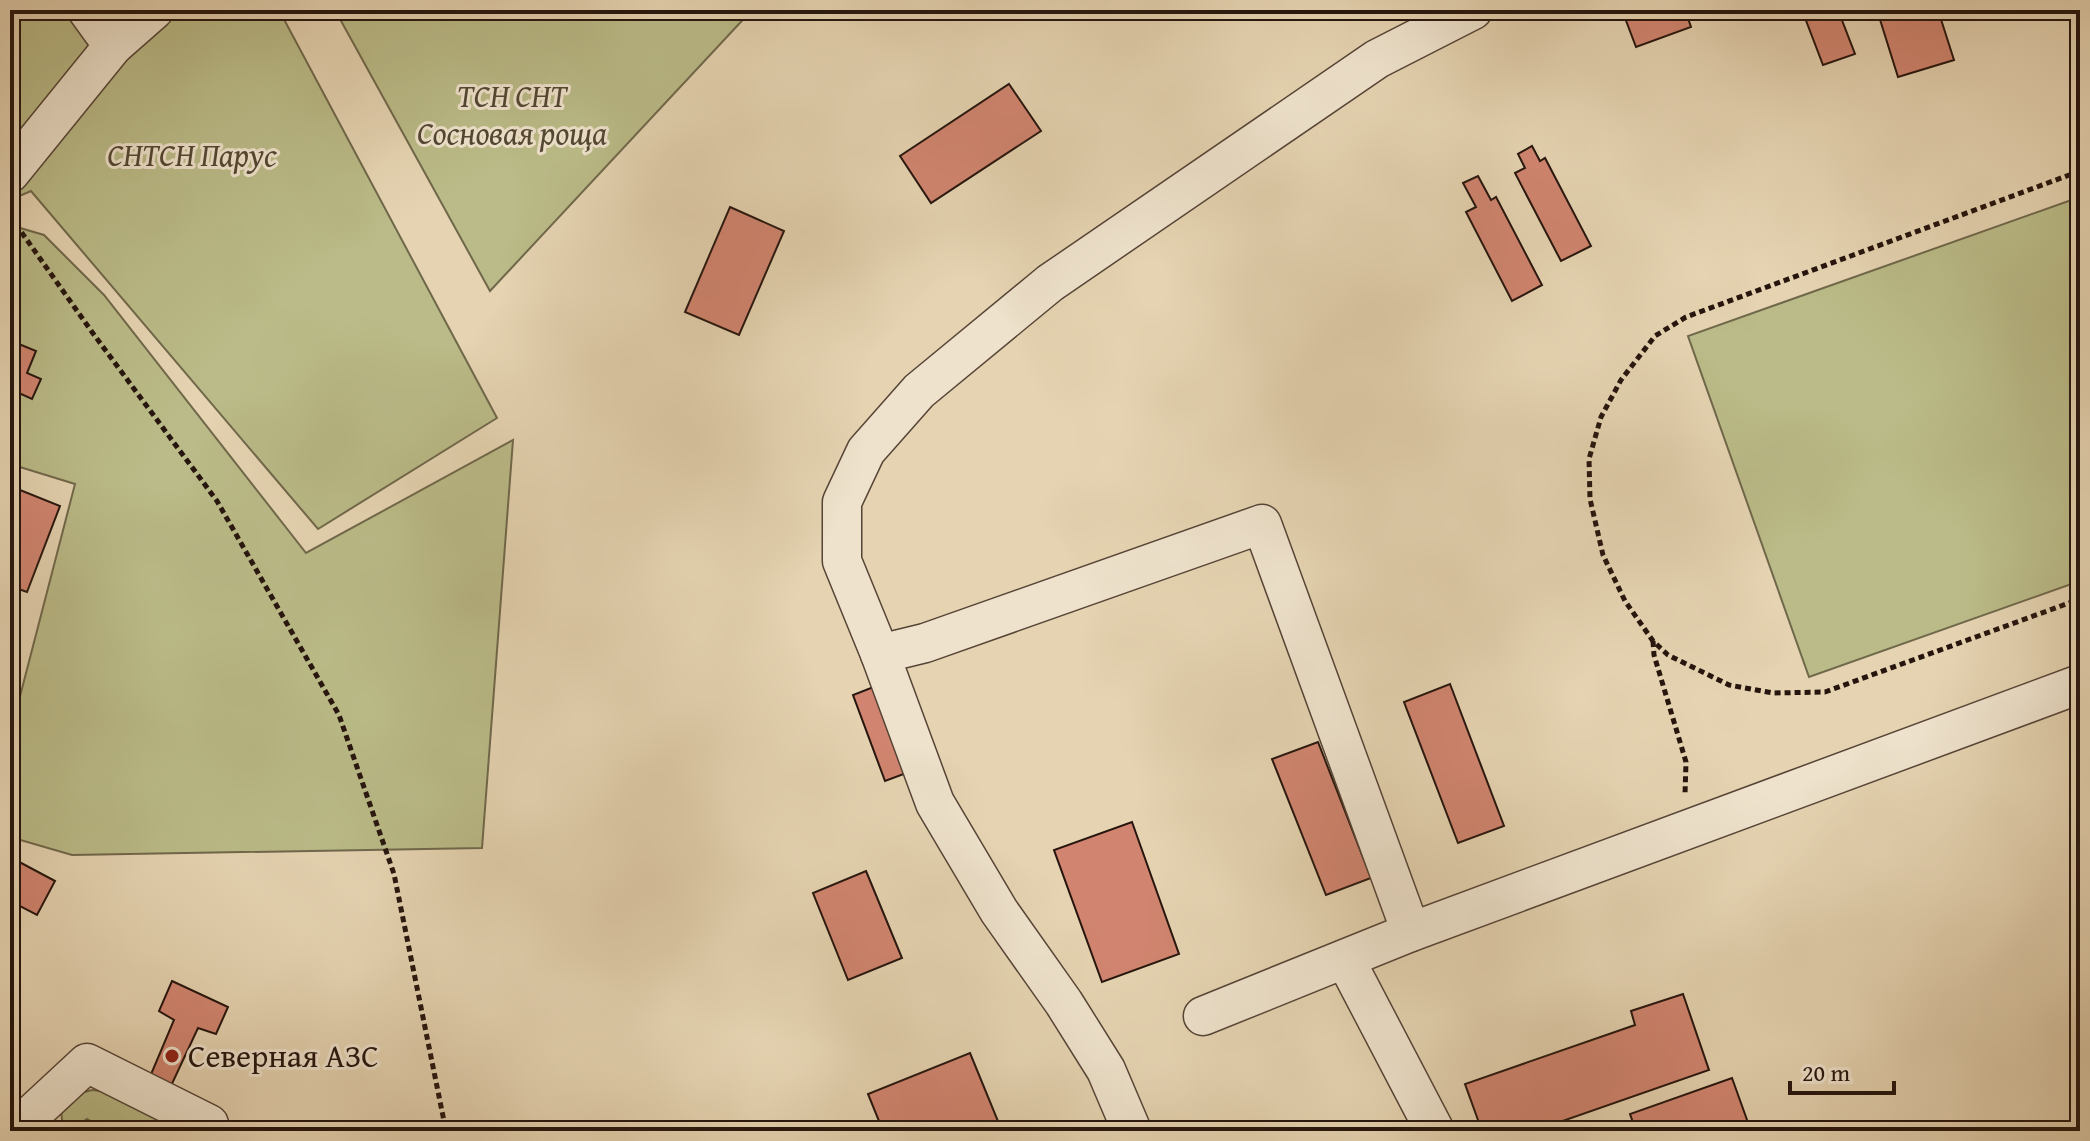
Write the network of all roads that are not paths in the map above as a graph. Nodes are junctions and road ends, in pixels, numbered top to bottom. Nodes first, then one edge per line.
1 (87, 10) edge
2 (154, 10) edge
3 (1473, 10) edge
4 (113, 46) junction
5 (10, 173) edge
6 (880, 654) junction
7 (2080, 684) edge
8 (1411, 932) junction
9 (1345, 959) junction
10 (1203, 1016) dead end
11 (17, 1128) edge
12 (208, 1131) edge
13 (1132, 1131) edge
14 (1435, 1131) edge

1 - 4 street
2 - 4 street
3 - 6 street
4 - 5 street
6 - 8 street
6 - 13 street
7 - 8 street
8 - 9 street
9 - 10 street
9 - 14 street
11 - 12 street

